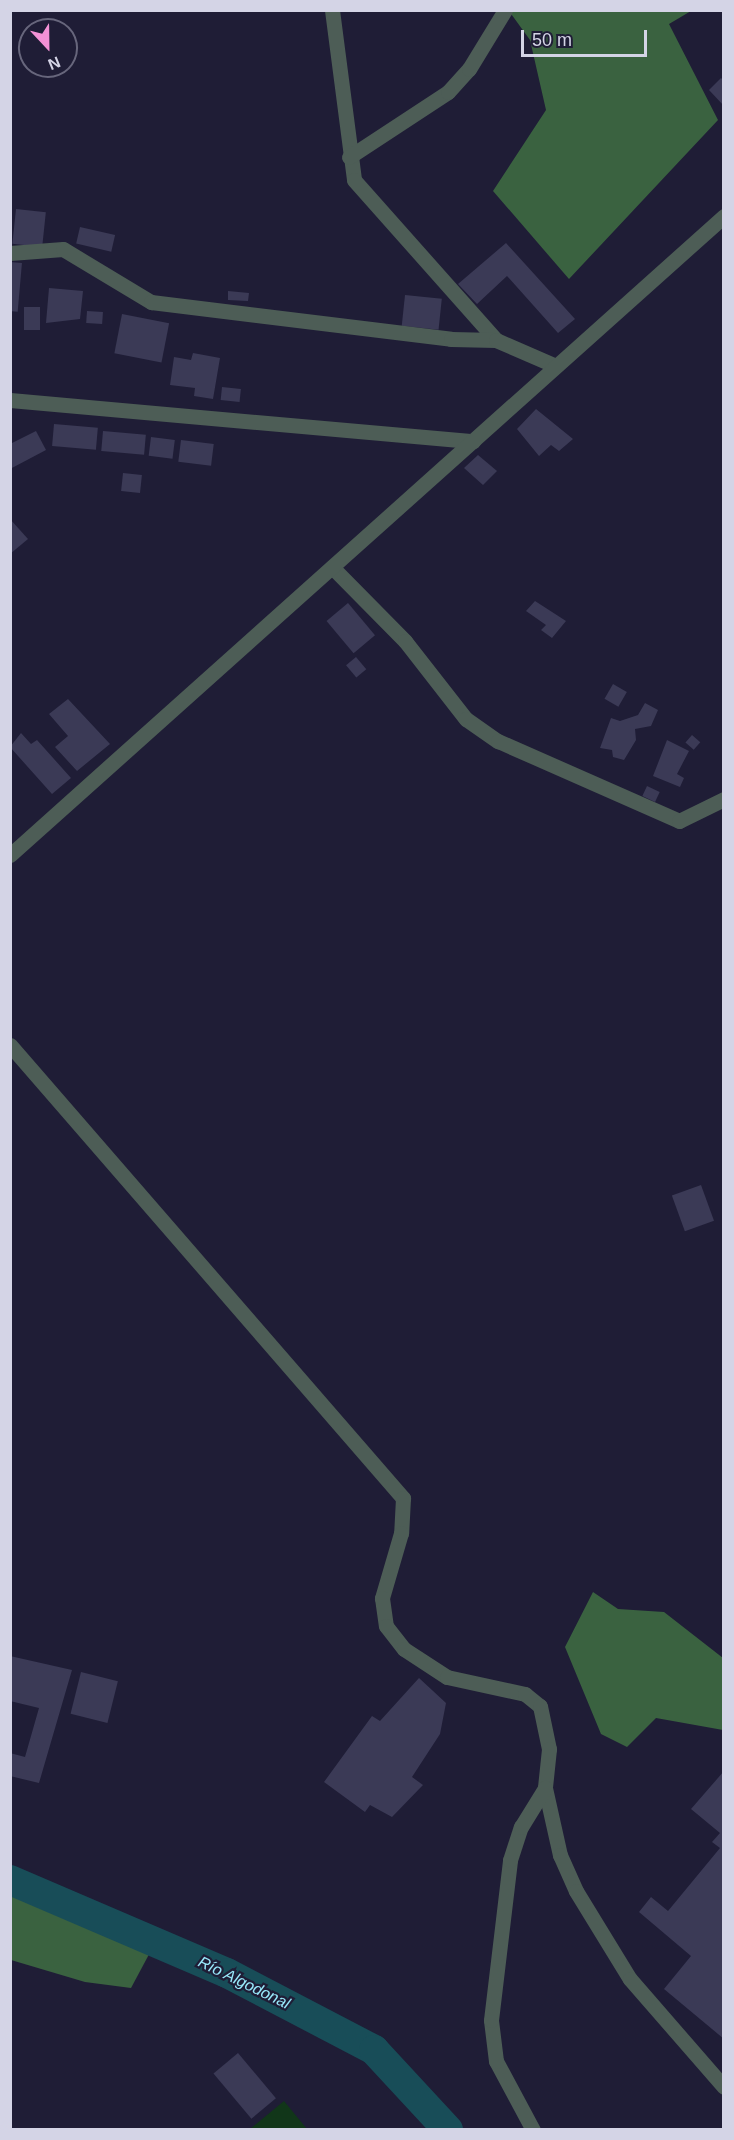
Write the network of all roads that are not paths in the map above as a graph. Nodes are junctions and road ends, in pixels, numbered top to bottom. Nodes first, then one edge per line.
1 (332, 10) edge
2 (505, 10) edge
3 (349, 157) junction
4 (723, 216) edge
5 (10, 253) edge
6 (496, 340) junction
7 (556, 366) junction
8 (10, 400) edge
9 (473, 441) junction
10 (333, 567) junction
11 (723, 800) edge
12 (10, 855) edge
13 (10, 1045) edge
14 (545, 1788) junction
15 (723, 2087) edge
16 (533, 2130) edge

1 - 3 street
2 - 3 street
3 - 6 street
4 - 7 street
5 - 6 street
6 - 7 street
7 - 9 street
8 - 9 street
9 - 10 street
10 - 11 street
10 - 12 street
13 - 14 street
14 - 15 street
14 - 16 street

